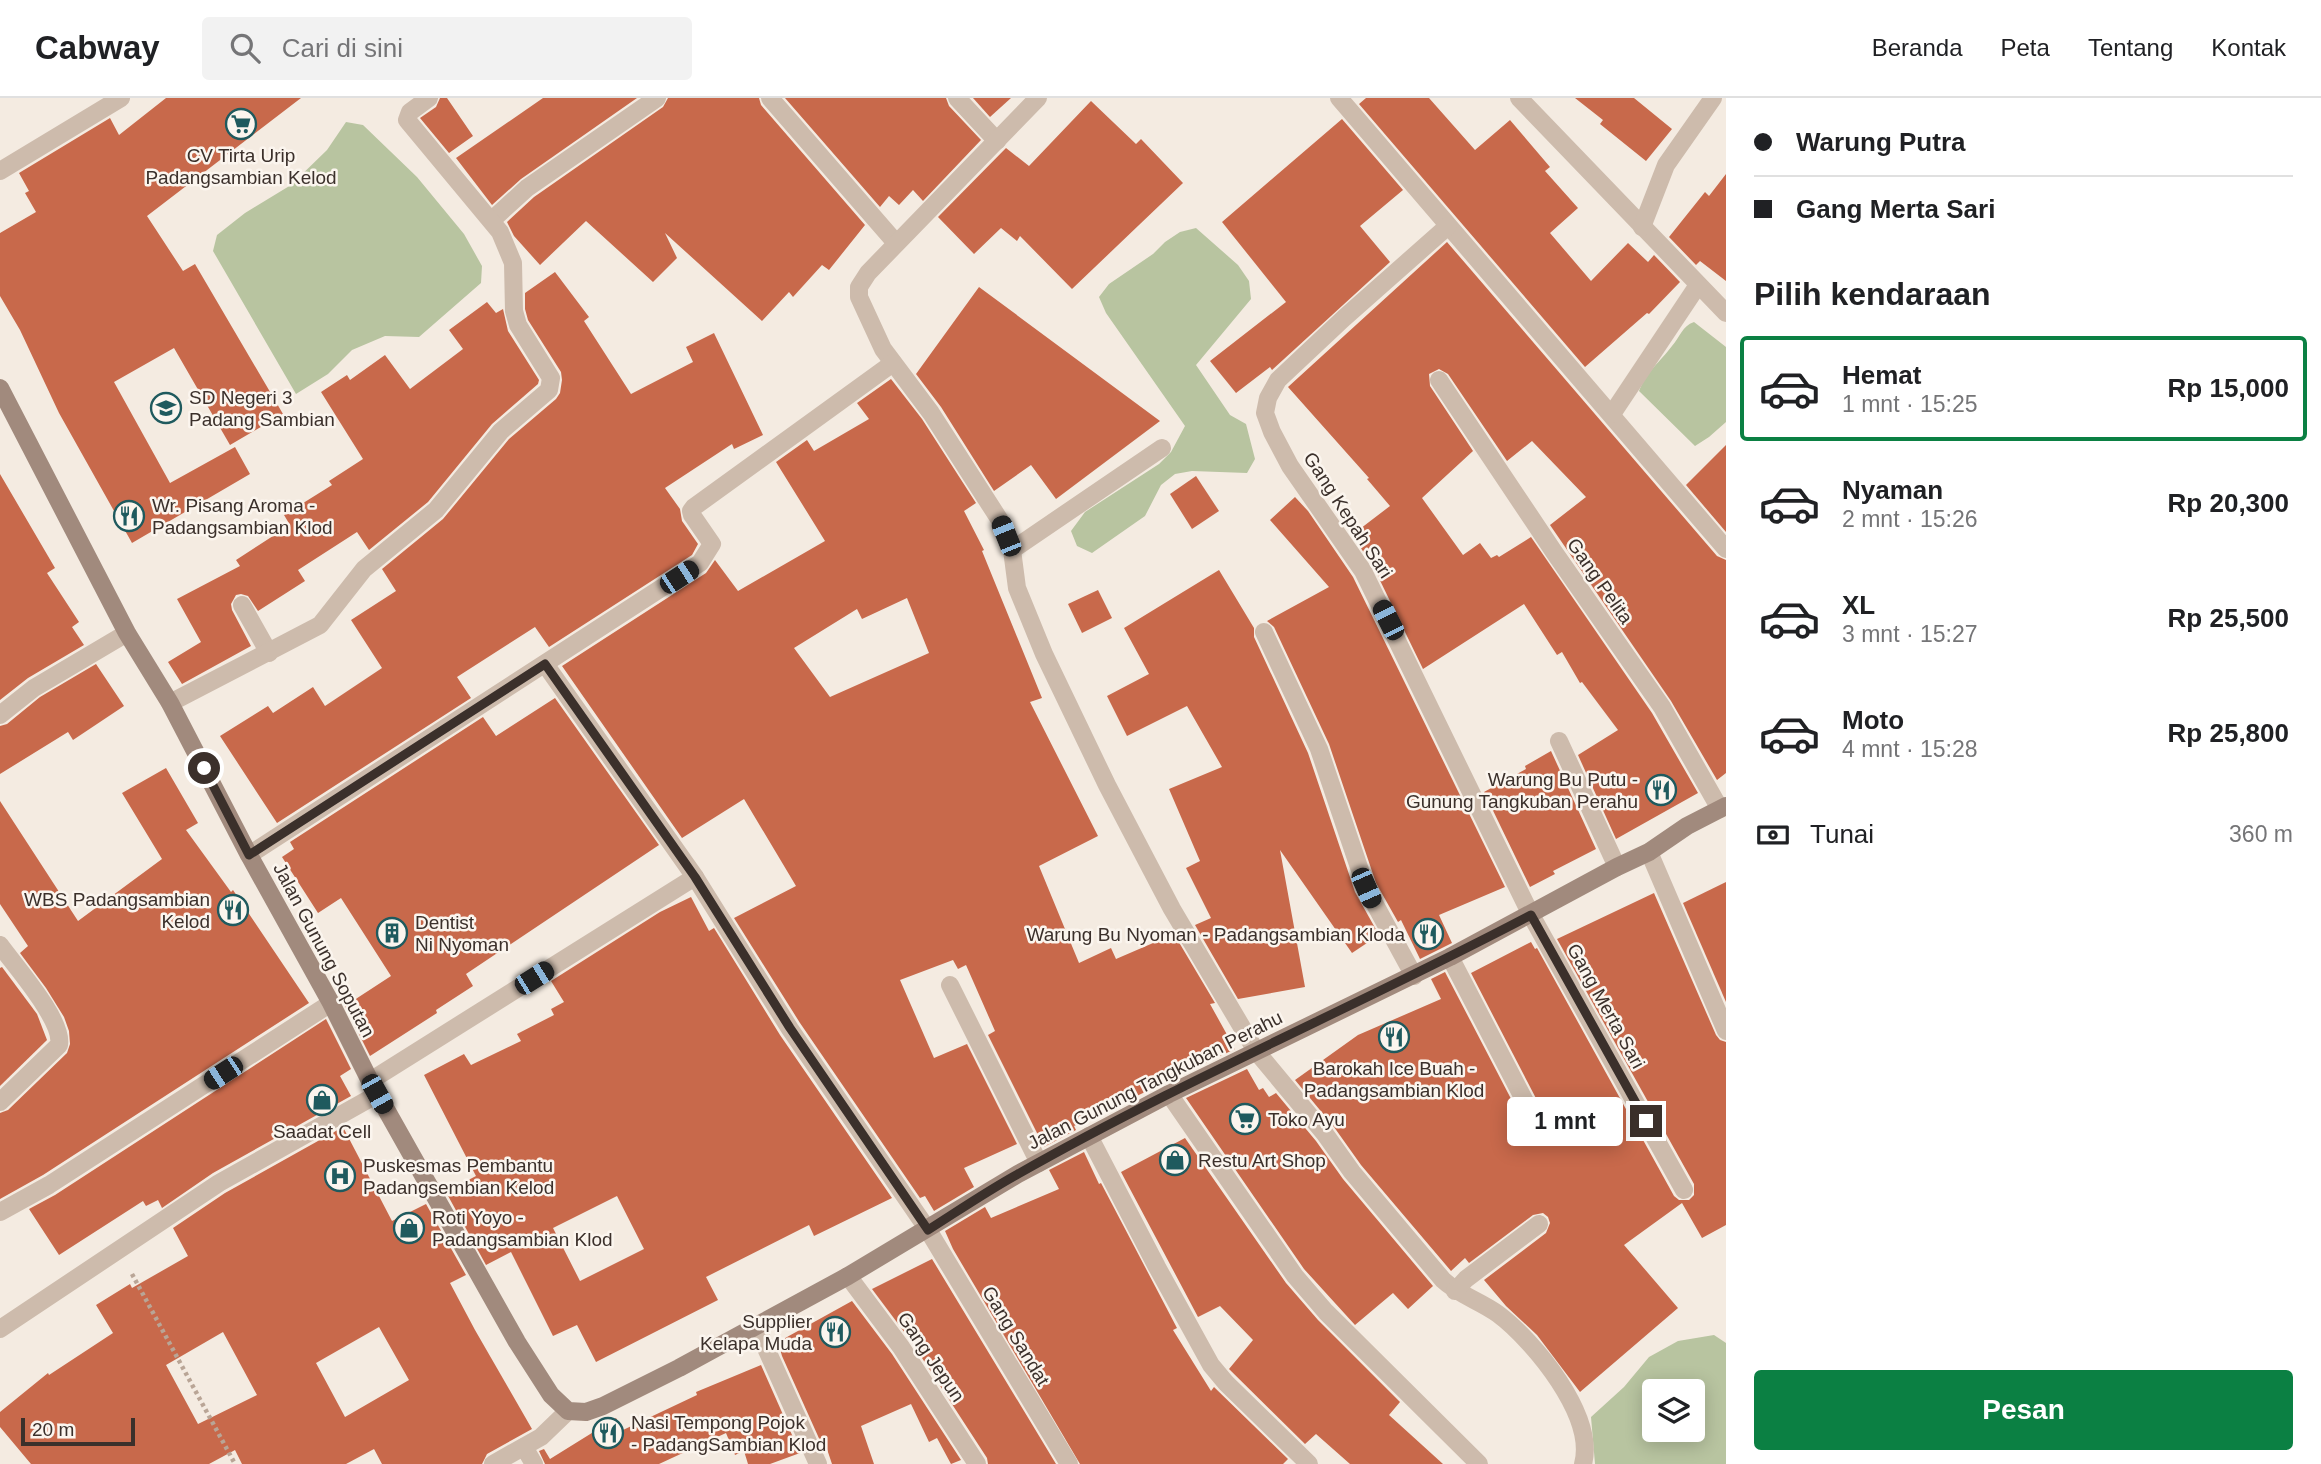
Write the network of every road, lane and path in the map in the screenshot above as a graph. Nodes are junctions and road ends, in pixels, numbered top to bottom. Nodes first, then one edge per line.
1 (121, 98) edge
2 (429, 98) edge
3 (657, 98) edge
4 (770, 98) edge
5 (957, 98) edge
6 (1038, 98) edge
7 (1339, 98) edge
8 (1519, 98) edge
9 (1713, 98) edge
10 (997, 141) junction
11 (0, 171) edge
12 (492, 220) junction
13 (1448, 226) junction
14 (1642, 227) junction
15 (896, 243) junction
16 (1698, 285) junction
17 (1726, 313) edge
18 (893, 363) junction
19 (1439, 380) dead end
20 (0, 388) edge
21 (1612, 414) junction
22 (1162, 448) dead end
23 (1726, 549) edge
24 (1012, 550) junction
25 (242, 605) dead end
26 (1264, 632) dead end
27 (127, 633) junction
28 (269, 653) junction
29 (545, 664) junction
30 (170, 703) junction
31 (0, 715) edge
32 (1559, 741) dead end
33 (1723, 807) edge
34 (1649, 852) junction
35 (249, 855) junction
36 (1616, 867) junction
37 (695, 877) junction
38 (1531, 915) junction
39 (0, 945) edge
40 (1450, 957) junction
41 (1413, 976) junction
42 (950, 985) dead end
43 (331, 1003) junction
44 (1726, 1031) edge
45 (1256, 1051) junction
46 (374, 1088) junction
47 (1169, 1094) junction
48 (0, 1102) edge
49 (1531, 1113) dead end
50 (1089, 1136) junction
51 (1039, 1163) junction
52 (1684, 1190) dead end
53 (0, 1212) edge
54 (1539, 1224) dead end
55 (928, 1230) junction
56 (119, 1249) junction
57 (848, 1276) junction
58 (1455, 1291) junction
59 (756, 1326) junction
60 (0, 1329) edge
61 (568, 1410) junction
62 (524, 1447) junction
63 (235, 1464) edge
64 (493, 1464) edge
65 (534, 1464) edge
66 (818, 1464) edge
67 (977, 1464) edge
68 (1069, 1464) edge
69 (1309, 1464) edge
70 (1479, 1464) edge
71 (1583, 1464) edge

1 - 11 street
2 - 12 street
3 - 12 street
4 - 15 street
5 - 10 street
6 - 10 street
7 - 13 street
8 - 14 street
9 - 14 street
10 - 15 street
12 - 28 street
13 - 21 street
13 - 38 street, Gang Kepah Sari
14 - 16 street
15 - 18 street
16 - 17 street
16 - 21 street
18 - 24 street
18 - 29 street
19 - 33 street, Gang Pelita
20 - 27 street, Jalan Gunung Soputan
21 - 23 street
22 - 24 street
24 - 45 street
25 - 28 street
26 - 41 street
27 - 30 street, Jalan Gunung Soputan
27 - 31 street
28 - 30 street
29 - 35 street
29 - 37 street, Gang Sandat
30 - 35 street, Jalan Gunung Soputan
32 - 36 street
33 - 34 street, Jalan Gunung Tangkuban Perahu
34 - 36 street, Jalan Gunung Tangkuban Perahu
34 - 44 street
35 - 43 street, Jalan Gunung Soputan
36 - 38 street, Jalan Gunung Tangkuban Perahu
37 - 46 street
37 - 55 street, Gang Sandat
38 - 40 street, Jalan Gunung Tangkuban Perahu
38 - 52 street, Gang Merta Sari
39 - 48 street
40 - 41 street, Jalan Gunung Tangkuban Perahu
40 - 49 street
41 - 45 street, Jalan Gunung Tangkuban Perahu
42 - 51 street
43 - 46 street, Jalan Gunung Soputan
43 - 53 street
45 - 47 street, Jalan Gunung Tangkuban Perahu
45 - 58 street
46 - 56 street
46 - 61 street, Jalan Gunung Soputan
47 - 50 street, Jalan Gunung Tangkuban Perahu
47 - 70 street
50 - 51 street, Jalan Gunung Tangkuban Perahu
50 - 69 street
51 - 55 street, Jalan Gunung Tangkuban Perahu
54 - 58 street
55 - 57 street, Jalan Gunung Tangkuban Perahu
55 - 68 street, Gang Sandat
56 - 60 street
56 - 63 path
57 - 59 street, Jalan Gunung Tangkuban Perahu
57 - 67 street, Gang Jepun
58 - 71 street
59 - 61 street, Jalan Gunung Tangkuban Perahu
59 - 66 street
61 - 62 street
62 - 64 street
62 - 65 street

